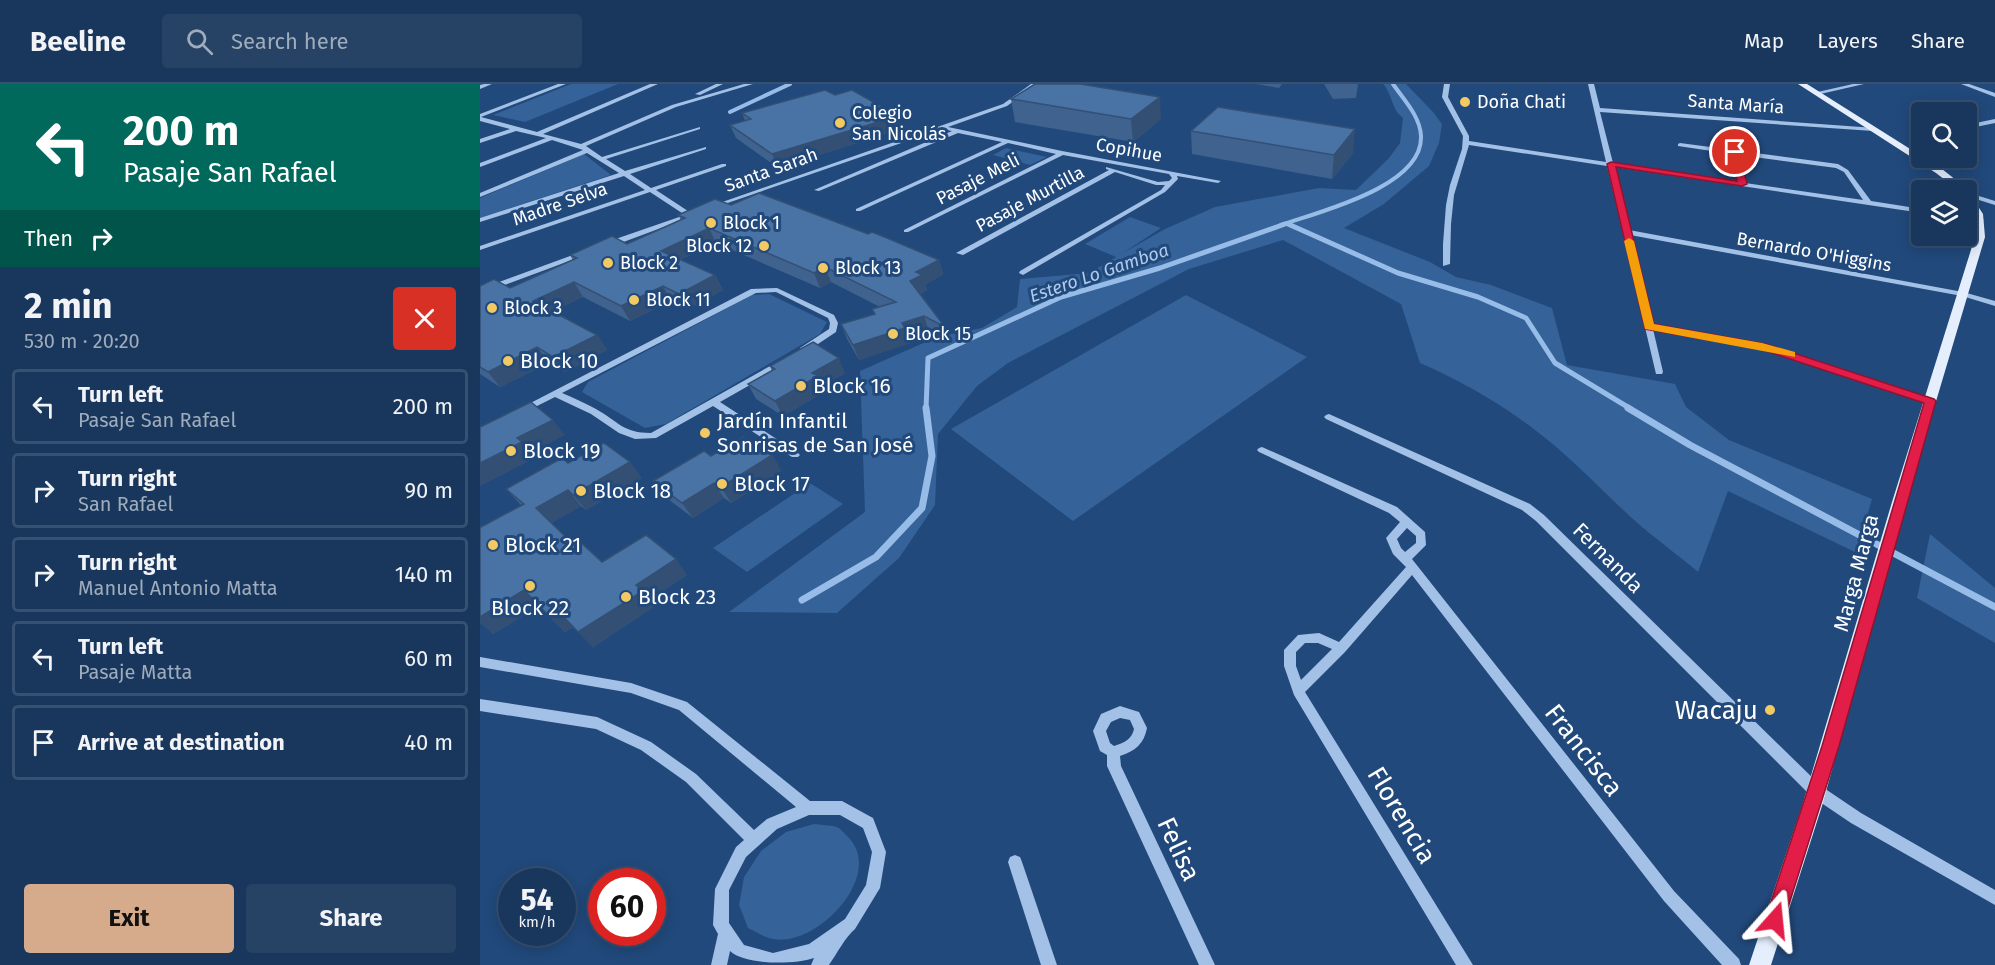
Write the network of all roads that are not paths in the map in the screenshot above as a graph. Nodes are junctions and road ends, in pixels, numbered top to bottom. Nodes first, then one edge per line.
1 (489, 84) edge
2 (563, 84) edge
3 (654, 84) edge
4 (720, 84) edge
5 (750, 84) edge
6 (1034, 84) edge
7 (1447, 84) edge
8 (1591, 84) edge
9 (1802, 84) edge
10 (1861, 84) edge
11 (1964, 84) edge
12 (480, 87) edge
13 (1816, 93) junction
14 (1995, 95) edge
15 (674, 106) junction
16 (1598, 110) junction
17 (480, 118) edge
18 (1995, 121) edge
19 (1977, 125) edge
20 (941, 127) junction
21 (698, 128) dead end
22 (515, 129) junction
23 (1873, 129) junction
24 (957, 131) junction
25 (538, 134) junction
26 (553, 138) junction
27 (480, 141) edge
28 (1006, 142) junction
29 (1467, 143) junction
30 (1680, 145) dead end
31 (585, 148) junction
32 (704, 148) dead end
33 (1735, 152) junction
34 (1062, 153) junction
35 (602, 159) junction
36 (1611, 164) junction
37 (480, 165) edge
38 (724, 165) dead end
39 (1115, 170) junction
40 (623, 173) junction
41 (1171, 173) junction
42 (1950, 180) edge
43 (1218, 181) dead end
44 (1170, 183) junction
45 (1742, 184) junction
46 (650, 189) junction
47 (817, 190) dead end
48 (480, 195) edge
49 (1977, 197) edge
50 (1868, 202) junction
51 (1995, 203) edge
52 (1911, 209) edge
53 (1977, 209) edge
54 (858, 210) dead end
55 (690, 215) junction
56 (1977, 219) edge
57 (480, 220) edge
58 (1981, 220) junction
59 (906, 231) dead end
60 (1627, 232) junction
61 (480, 248) edge
62 (601, 248) edge
63 (590, 252) edge
64 (960, 253) dead end
65 (1446, 264) dead end
66 (1023, 273) dead end
67 (480, 292) edge
68 (1963, 294) junction
69 (1995, 304) edge
70 (1649, 326) junction
71 (798, 354) edge
72 (787, 360) edge
73 (1659, 372) dead end
74 (555, 393) junction
75 (1930, 401) junction
76 (715, 403) junction
77 (508, 417) edge
78 (1329, 417) dead end
79 (1262, 450) dead end
80 (795, 455) dead end
81 (1407, 522) junction
82 (1408, 563) junction
83 (1341, 648) junction
84 (480, 662) edge
85 (1298, 691) junction
86 (480, 705) edge
87 (1113, 752) dead end
88 (1816, 791) junction
89 (808, 808) junction
90 (754, 840) junction
91 (1015, 862) dead end
92 (1995, 898) edge
93 (850, 924) junction
94 (726, 932) junction
95 (719, 965) edge
96 (819, 965) edge
97 (1049, 965) edge
98 (1207, 965) edge
99 (1465, 965) edge
100 (1733, 965) edge
101 (1760, 965) edge

1 - 12 street
2 - 17 street
3 - 25 street
4 - 15 street
5 - 15 street
6 - 20 street, Santa Sarah
7 - 29 street
8 - 16 street
9 - 13 main road
10 - 13 street
11 - 14 street
13 - 23 main road
15 - 31 street
16 - 23 street, Santa María
16 - 36 street
17 - 22 street
18 - 19 street
20 - 24 street, Copihue
20 - 55 street, Santa Sarah
21 - 35 street
22 - 25 street
22 - 27 street
23 - 42 main road
24 - 28 street, Copihue
24 - 47 street
25 - 26 street
26 - 31 street
26 - 37 street
28 - 34 street, Copihue
28 - 54 street
29 - 36 street
29 - 65 street
30 - 33 street
31 - 35 street
31 - 48 street
32 - 40 street
33 - 45 street
33 - 50 street
34 - 39 street, Copihue
34 - 41 street, Copihue
34 - 59 street, Pasaje Meli
35 - 40 street
36 - 45 street
36 - 60 street
38 - 46 street, Madre Selva
39 - 44 street, Copihue
39 - 64 street, Pasaje Murtilla
40 - 46 street
40 - 57 street
41 - 43 street
41 - 44 street, Copihue
44 - 66 street
45 - 50 street
46 - 55 street
46 - 61 street, Madre Selva
49 - 51 street
50 - 52 street
53 - 58 main road
55 - 62 street, Santa Sarah
56 - 58 street
58 - 68 main road, Marga Marga
60 - 68 street, Bernardo O'Higgins
60 - 70 street
63 - 67 street
68 - 69 street, Bernardo O'Higgins
68 - 75 main road, Marga Marga
70 - 73 street
70 - 75 street
71 - 74 street
72 - 76 street
74 - 76 street
74 - 77 street
75 - 88 main road, Marga Marga
76 - 80 street
78 - 88 street, Fernanda
79 - 81 street
81 - 82 street
81 - 82 street, Francisca
82 - 83 street
82 - 100 street, Francisca
83 - 85 street
83 - 85 street, Florencia
84 - 89 street
85 - 99 street, Florencia
86 - 90 street
87 - 98 street, Felisa
88 - 92 street, Fernanda
88 - 101 main road, Marga Marga
89 - 90 street
89 - 93 street
90 - 94 street
91 - 97 street
93 - 94 street
93 - 96 street
94 - 95 street

